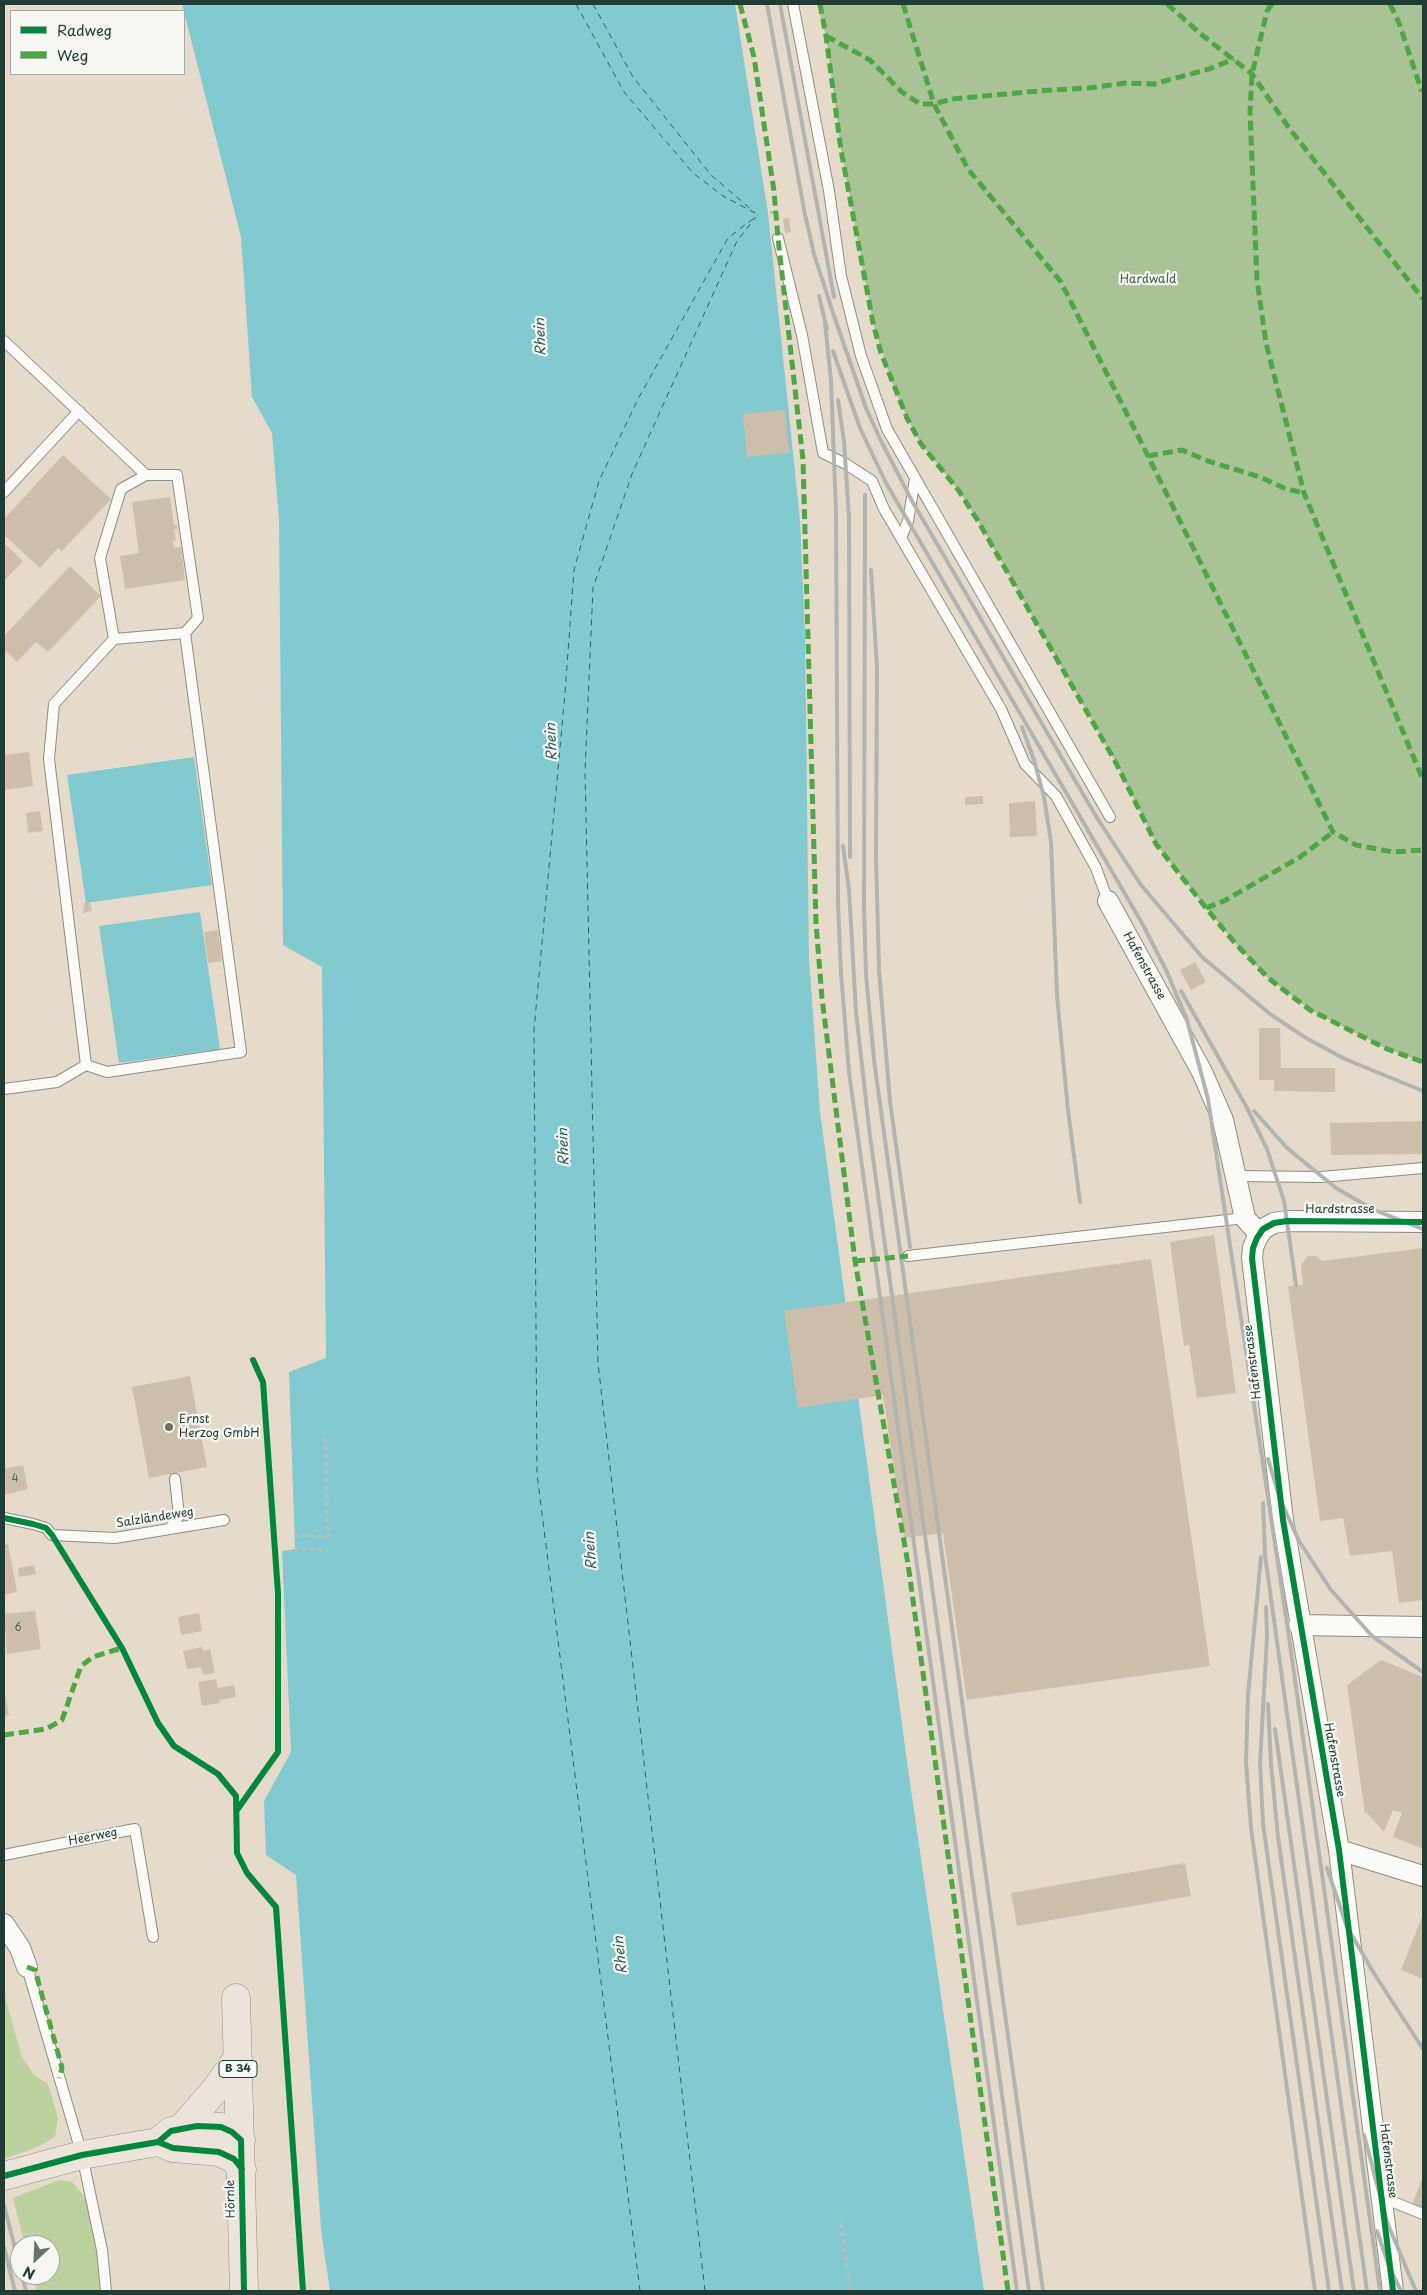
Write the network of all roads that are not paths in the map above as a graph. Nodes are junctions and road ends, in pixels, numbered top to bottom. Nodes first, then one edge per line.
1 (793, 4) edge
2 (778, 238) dead end
3 (4, 341) edge
4 (78, 411) junction
5 (146, 475) junction
6 (915, 479) junction
7 (4, 492) edge
8 (901, 538) junction
9 (185, 633) junction
10 (114, 639) junction
11 (1110, 817) dead end
12 (1108, 901) joint
13 (86, 1065) junction
14 (4, 1089) edge
15 (1423, 1168) edge
16 (1236, 1176) junction
17 (1245, 1218) junction
18 (1423, 1222) edge
19 (1260, 1234) junction
20 (908, 1256) dead end
21 (175, 1480) dead end
22 (4, 1518) edge
23 (224, 1520) dead end
24 (171, 1527) junction
25 (1299, 1625) junction
26 (1423, 1626) edge
27 (1338, 1850) junction
28 (4, 1855) edge
29 (1423, 1876) edge
30 (4, 1924) edge
31 (153, 1937) dead end
32 (27, 1967) joint
33 (236, 1998) dead end
34 (238, 2058) junction
35 (182, 2128) junction
36 (241, 2140) junction
37 (158, 2142) junction
38 (82, 2155) junction
39 (242, 2169) junction
40 (4, 2176) edge
41 (1382, 2197) junction
42 (1423, 2214) edge
43 (106, 2291) edge
44 (244, 2291) edge
45 (1393, 2291) edge

1 - 6 lane
2 - 8 lane
3 - 4 lane
4 - 5 lane
4 - 7 lane
5 - 9 lane
5 - 10 lane
6 - 8 lane
6 - 11 lane
8 - 12 lane
9 - 10 lane
9 - 13 lane
10 - 13 lane
12 - 16 street, Hafenstrasse
13 - 14 lane
15 - 16 lane
16 - 17 street, Hafenstrasse
17 - 19 street
17 - 20 lane
18 - 19 street, Hardstrasse
19 - 25 street, Hafenstrasse
21 - 24 lane
22 - 24 lane, Salzländeweg
23 - 24 lane, Salzländeweg
25 - 26 street
25 - 27 street, Hafenstrasse
27 - 29 street
27 - 41 street, Hafenstrasse
28 - 31 lane, Heerweg
30 - 32 street
32 - 38 lane
33 - 34 main road, B 34
34 - 35 main road
34 - 36 main road, B 34
35 - 36 main road, Hörnle
35 - 37 main road, Hörnle
36 - 39 main road, B 34
37 - 38 main road, Hörnle
37 - 39 main road, Hörnle
38 - 40 main road, Hörnle
38 - 43 lane
39 - 44 main road, Hörnle / B 34
41 - 42 lane
41 - 45 street, Hafenstrasse

